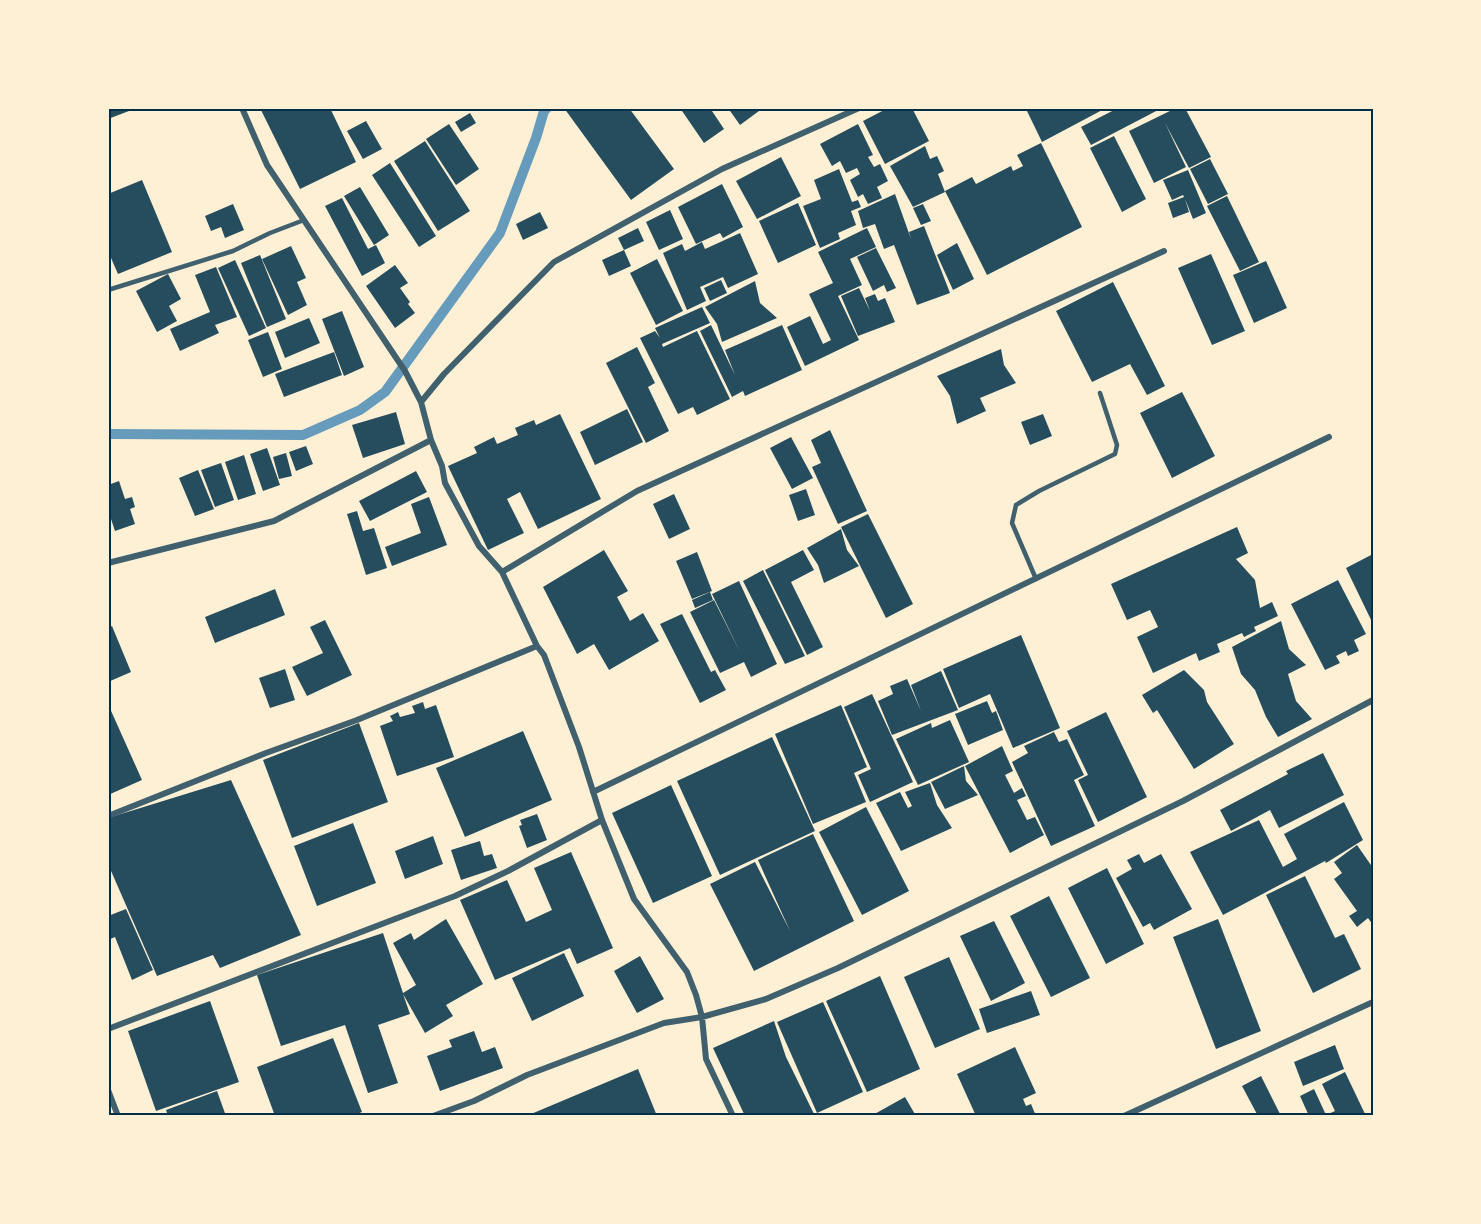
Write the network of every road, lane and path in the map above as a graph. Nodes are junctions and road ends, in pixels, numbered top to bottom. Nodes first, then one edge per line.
1 (242, 108) edge
2 (859, 108) edge
3 (304, 220) junction
4 (1164, 251) dead end
5 (108, 290) edge
6 (1100, 393) dead end
7 (422, 402) junction
8 (1329, 437) dead end
9 (431, 440) junction
10 (108, 563) edge
11 (502, 572) junction
12 (1036, 579) junction
13 (537, 646) junction
14 (1373, 700) edge
15 (593, 792) junction
16 (108, 816) edge
17 (602, 820) junction
18 (1373, 1002) edge
19 (702, 1017) junction
20 (108, 1029) edge
21 (108, 1090) edge
22 (118, 1116) edge
23 (433, 1116) edge
24 (733, 1116) edge
25 (1124, 1116) edge

1 - 3 street
2 - 7 street
3 - 5 lane
3 - 7 street
4 - 11 street
6 - 12 lane
7 - 9 street
8 - 12 street
9 - 10 street
9 - 11 street
11 - 13 street
12 - 15 street
13 - 15 street
13 - 16 street
14 - 19 street
15 - 17 street
17 - 19 street
17 - 20 street
18 - 25 street
19 - 23 street
19 - 24 street
21 - 22 street

